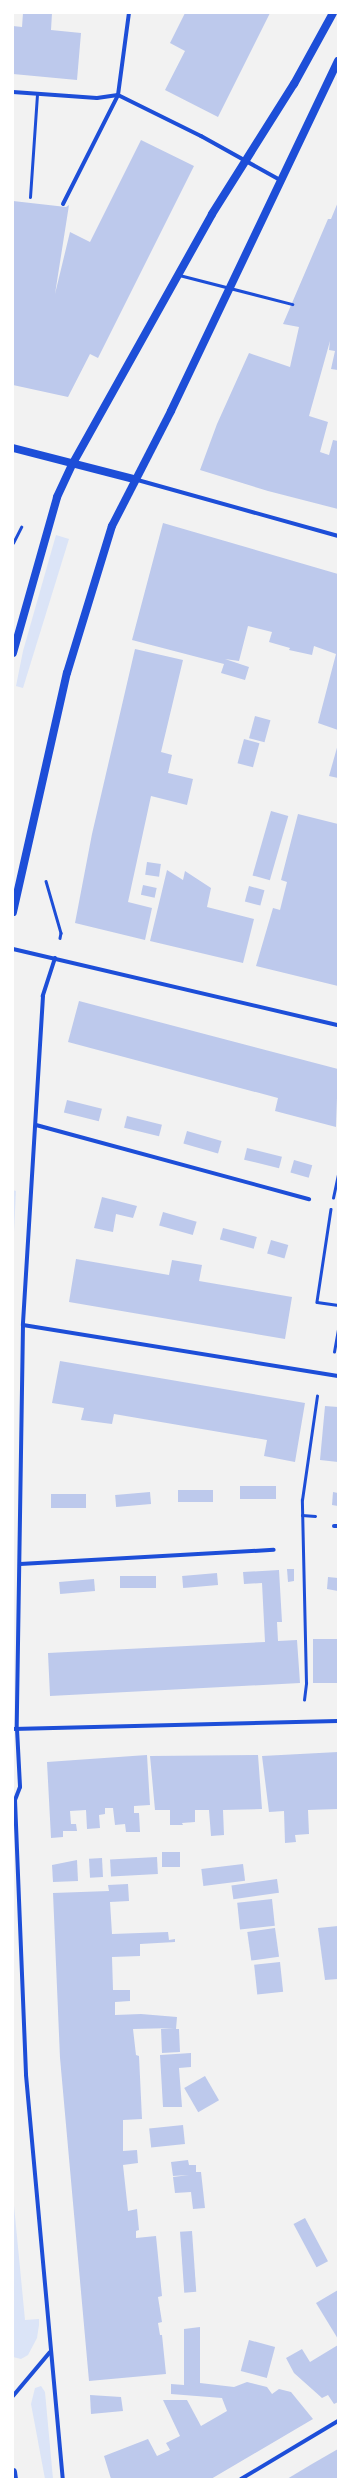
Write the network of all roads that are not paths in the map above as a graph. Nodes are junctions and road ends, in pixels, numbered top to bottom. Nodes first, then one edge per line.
1 (129, 13) edge
2 (334, 13) edge
3 (338, 61) edge
4 (13, 92) edge
5 (37, 93) junction
6 (118, 95) junction
7 (247, 160) junction
8 (280, 180) junction
9 (30, 198) dead end
10 (63, 204) dead end
11 (178, 275) junction
12 (230, 288) junction
13 (292, 304) dead end
14 (13, 448) edge
15 (73, 463) junction
16 (134, 479) junction
17 (338, 536) edge
18 (13, 653) edge
19 (13, 912) edge
20 (13, 948) edge
21 (55, 958) junction
22 (338, 1025) edge
23 (36, 1125) junction
24 (309, 1199) dead end
25 (24, 1325) junction
26 (338, 1376) edge
27 (274, 1550) dead end
28 (20, 1564) junction
29 (338, 1720) edge
30 (15, 1729) edge
31 (50, 2352) junction
32 (13, 2396) edge
33 (338, 2421) edge
34 (13, 2472) edge
35 (14, 2479) edge
36 (63, 2479) edge
37 (242, 2479) edge

1 - 6 street
2 - 7 main road
3 - 8 main road
4 - 5 street
5 - 6 street
5 - 9 lane
6 - 7 street
6 - 10 street
7 - 8 street
7 - 11 main road
8 - 12 main road
11 - 12 lane
11 - 15 main road
12 - 13 lane
12 - 16 main road
14 - 15 main road
15 - 16 main road
15 - 18 main road
16 - 17 street
16 - 19 main road
20 - 21 street
21 - 22 street
21 - 23 street
23 - 24 street
23 - 25 street
25 - 26 street
25 - 28 street
27 - 28 street
28 - 30 street
29 - 30 street
30 - 31 street
31 - 32 street
31 - 36 street
33 - 37 street
34 - 35 main road

